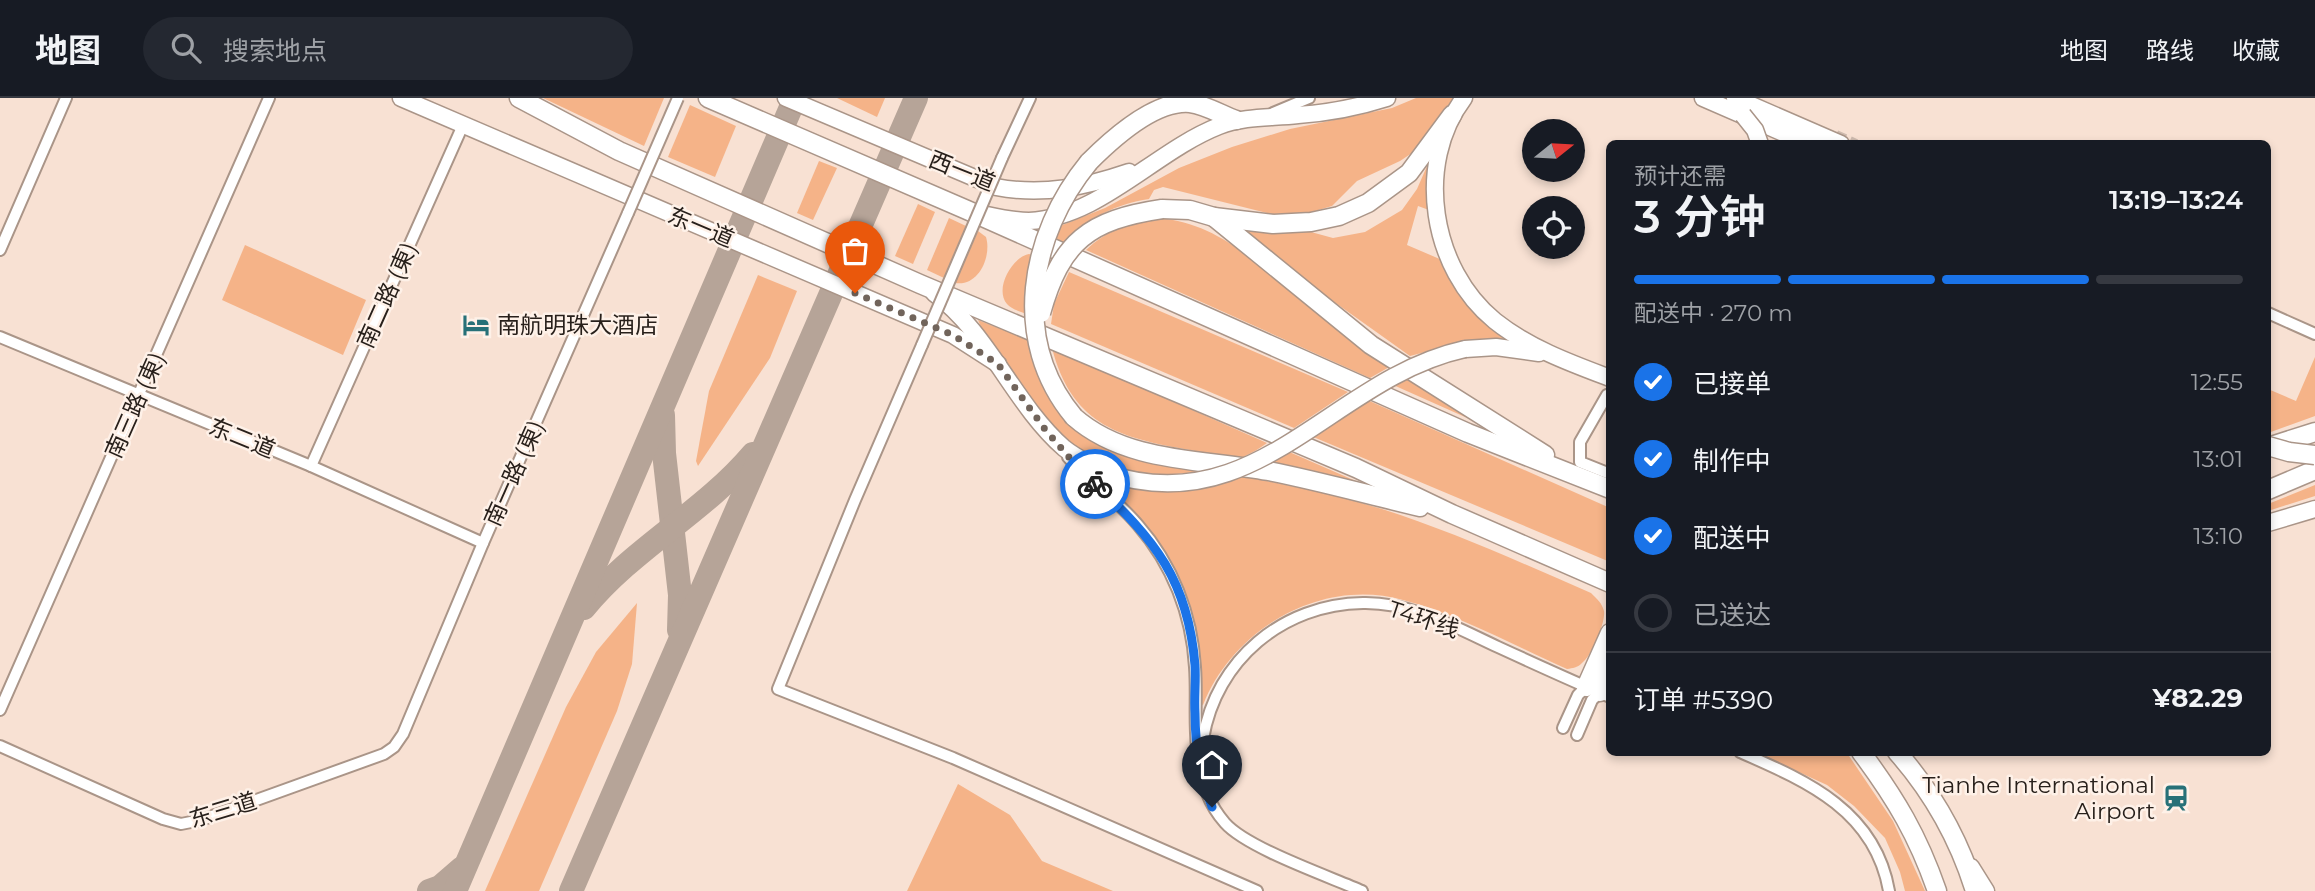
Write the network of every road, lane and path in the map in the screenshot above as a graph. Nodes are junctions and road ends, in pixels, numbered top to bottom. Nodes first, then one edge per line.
1 (66, 98) edge
2 (269, 98) edge
3 (401, 98) edge
4 (519, 98) edge
5 (678, 98) edge
6 (708, 98) edge
7 (786, 98) edge
8 (1030, 98) edge
9 (1167, 98) edge
10 (1309, 98) edge
11 (1387, 98) edge
12 (1464, 98) edge
13 (1695, 98) edge
14 (1703, 98) edge
15 (1735, 98) edge
16 (1188, 103) junction
17 (1452, 115) junction
18 (1743, 115) junction
19 (1264, 116) junction
20 (1236, 120) junction
21 (463, 125) junction
22 (1759, 140) edge
23 (1797, 140) edge
24 (1798, 140) edge
25 (1832, 140) tunnel mouth
26 (1145, 167) junction
27 (967, 210) junction
28 (1214, 217) junction
29 (0, 250) edge
30 (920, 284) junction
31 (2271, 314) edge
32 (2315, 334) edge
33 (0, 337) edge
34 (1038, 341) junction
35 (1555, 357) junction
36 (998, 364) junction
37 (1606, 376) edge
38 (139, 397) junction
39 (1606, 397) edge
40 (1044, 428) junction
41 (2315, 432) edge
42 (2271, 446) edge
43 (2271, 448) edge
44 (2315, 455) edge
45 (310, 466) junction
46 (2315, 470) edge
47 (1606, 472) edge
48 (1577, 476) junction
49 (1606, 487) edge
50 (2271, 489) edge
51 (2315, 509) edge
52 (1452, 514) junction
53 (2271, 522) edge
54 (483, 542) junction
55 (1603, 580) edge
56 (1606, 654) edge
57 (1599, 692) edge
58 (0, 710) edge
59 (1563, 728) dead end
60 (403, 734) joint
61 (1577, 735) dead end
62 (0, 746) edge
63 (1749, 756) edge
64 (1864, 756) edge
65 (1900, 756) edge
66 (1199, 762) junction
67 (1965, 856) junction
68 (1257, 891) edge
69 (1362, 891) edge
70 (1889, 891) edge
71 (1937, 891) edge
72 (1975, 891) edge
73 (1986, 891) edge

1 - 29 street
2 - 38 street, 南三路 (東)
3 - 21 main road, 东一道
4 - 30 main road
5 - 54 street, 南一路 (東), bridge
6 - 27 main road
7 - 26 main road, 西一道
8 - 68 street, bridge
9 - 16 street
10 - 19 street
11 - 19 main road
12 - 17 main road
13 - 23 street
14 - 18 main road
15 - 25 main road
16 - 20 main road
16 - 34 main road, bridge
17 - 28 main road
17 - 35 main road
18 - 22 main road, bridge
18 - 24 main road
19 - 20 main road
20 - 26 main road
21 - 36 main road, 东一道
21 - 45 street, 南二路 (東)
26 - 27 main road
27 - 48 main road
28 - 34 main road, bridge
28 - 48 main road
30 - 36 main road
30 - 52 main road
31 - 32 street
33 - 38 street, 东二道
34 - 52 main road, bridge
35 - 37 main road
35 - 40 main road, bridge
36 - 40 main road
38 - 45 street, 东二道
38 - 58 street, 南三路 (東)
39 - 47 street
40 - 66 street
41 - 42 main road
43 - 44 main road, bridge
45 - 54 street, 东二道
46 - 50 main road
48 - 49 main road
51 - 53 main road
52 - 55 main road
54 - 60 street, 南一路 (東)
56 - 57 main road
57 - 59 street
57 - 61 street
57 - 66 street, T4环线
60 - 62 street, 东三道
63 - 70 street
64 - 71 main road
65 - 67 main road
66 - 69 street, T4环线
67 - 72 main road
67 - 73 main road

